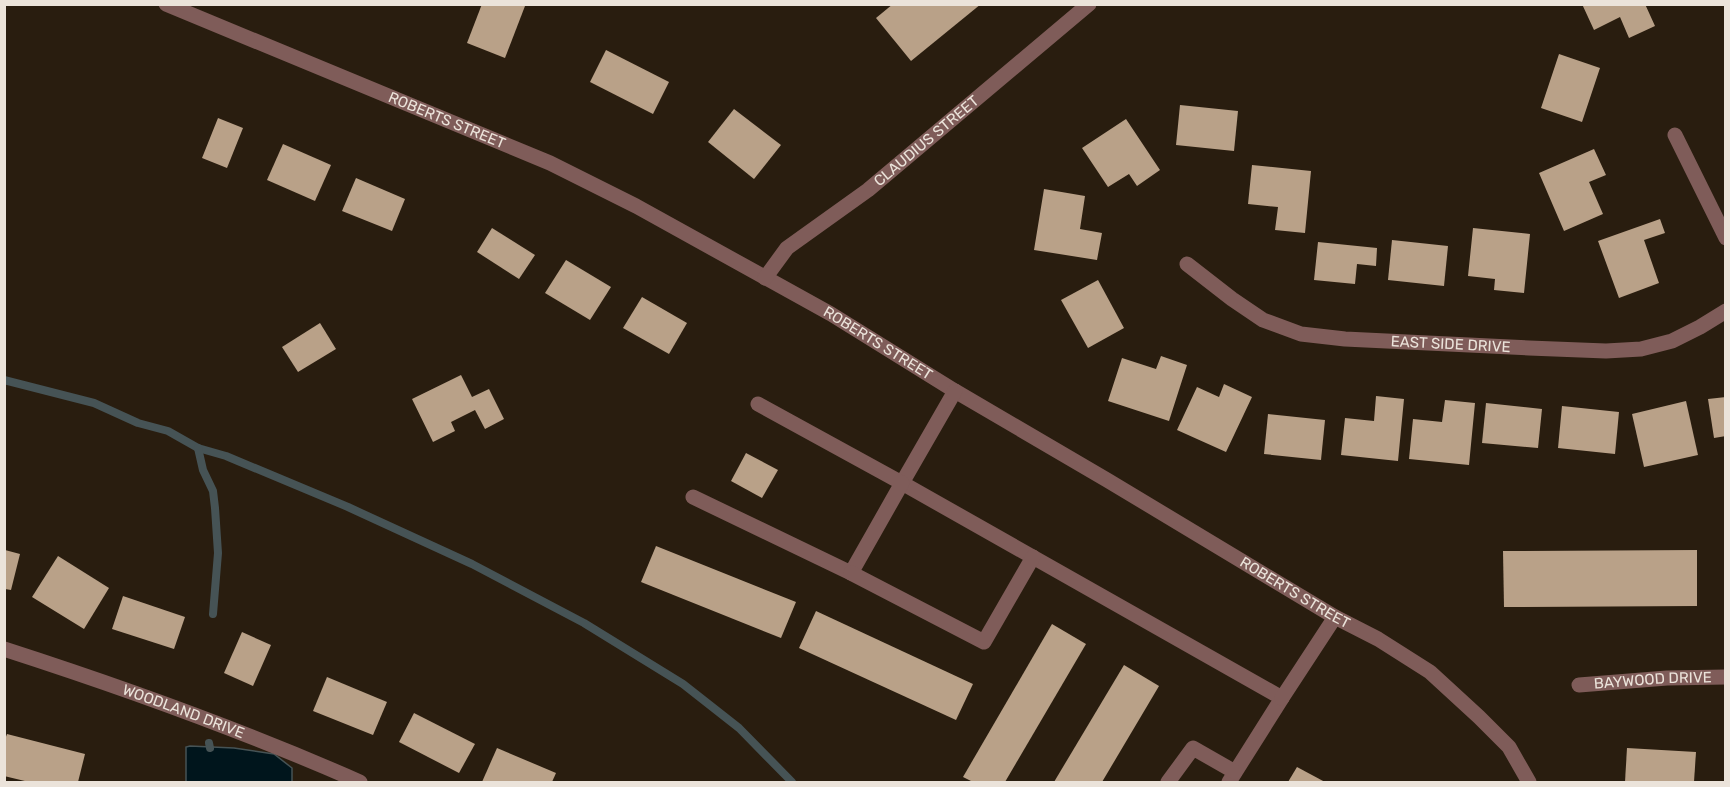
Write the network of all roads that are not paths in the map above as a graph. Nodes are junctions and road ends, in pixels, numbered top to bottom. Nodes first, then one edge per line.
1 (166, 4) edge
2 (1089, 4) edge
3 (1675, 135) dead end
4 (1725, 238) edge
5 (1187, 264) dead end
6 (765, 278) junction
7 (1725, 311) edge
8 (954, 391) junction
9 (758, 404) dead end
10 (902, 483) junction
11 (693, 497) dead end
12 (1033, 557) junction
13 (850, 573) junction
14 (1335, 617) junction
15 (4, 649) edge
16 (1725, 677) edge
17 (1579, 685) dead end
18 (1282, 698) junction
19 (1232, 777) edge
20 (360, 783) edge
21 (1168, 783) edge
22 (1529, 783) edge

1 - 6 street, ROBERTS STREET
2 - 6 street, CLAUDIUS STREET
3 - 4 street
5 - 7 street, EAST SIDE DRIVE
6 - 8 street, ROBERTS STREET
8 - 10 street
8 - 14 street, ROBERTS STREET
9 - 10 street
10 - 12 street
10 - 13 street
11 - 13 street
12 - 13 street
12 - 18 street
14 - 18 street
14 - 22 street, ROBERTS STREET
15 - 20 street, WOODLAND DRIVE
16 - 17 street, BAYWOOD DRIVE
18 - 19 street
19 - 21 street

